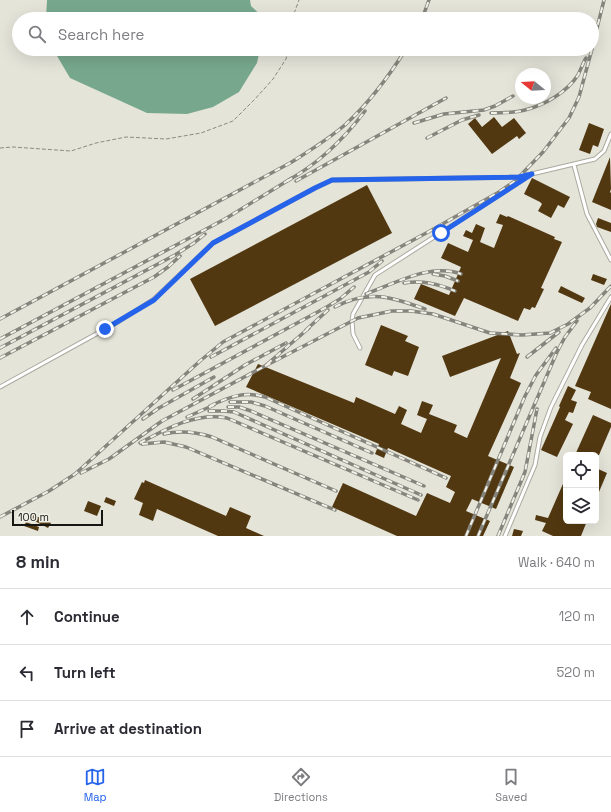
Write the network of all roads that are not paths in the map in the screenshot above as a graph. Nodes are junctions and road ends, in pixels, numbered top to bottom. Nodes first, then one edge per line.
1 (611, 134) edge
2 (574, 165) junction
3 (532, 174) junction
4 (611, 260) edge
5 (611, 297) edge
6 (360, 348) dead end
7 (0, 386) edge
8 (505, 536) edge

1 - 2 lane
2 - 3 lane
2 - 4 lane
3 - 6 lane
3 - 7 lane
5 - 8 lane

